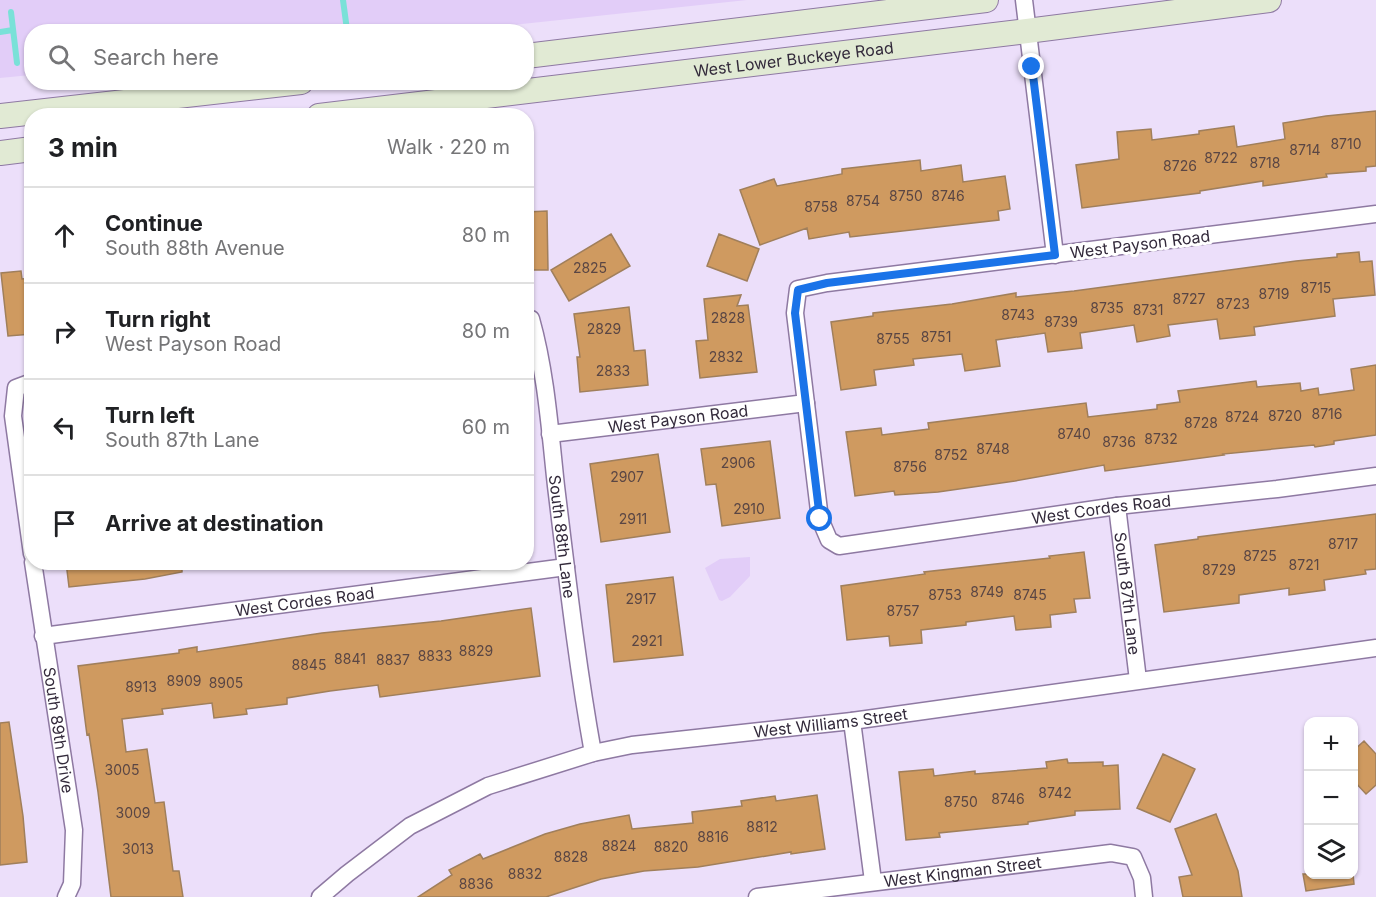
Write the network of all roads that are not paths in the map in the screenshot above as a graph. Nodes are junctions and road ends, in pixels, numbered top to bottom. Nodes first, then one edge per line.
1 (986, 0) edge
2 (1024, 0) edge
3 (1269, 0) edge
4 (1027, 31) junction
5 (534, 55) edge
6 (229, 90) edge
7 (71, 108) edge
8 (387, 108) edge
9 (24, 113) edge
10 (0, 116) edge
11 (24, 150) edge
12 (0, 153) edge
13 (1376, 214) edge
14 (1055, 255) junction
15 (534, 332) edge
16 (24, 385) edge
17 (806, 403) junction
18 (550, 434) junction
19 (1376, 476) edge
20 (24, 496) edge
21 (1117, 506) junction
22 (566, 567) junction
23 (34, 570) edge
24 (43, 636) junction
25 (1376, 648) edge
26 (1138, 680) junction
27 (852, 721) junction
28 (593, 753) junction
29 (873, 881) junction
30 (66, 897) edge
31 (320, 897) edge
32 (757, 897) edge
33 (1144, 897) edge

1 - 5 main road, West Lower Buckeye Road
2 - 4 street
3 - 4 main road, West Lower Buckeye Road
4 - 8 main road, West Lower Buckeye Road
4 - 14 street
6 - 7 main road
9 - 10 main road
11 - 12 main road
13 - 14 street, West Payson Road
14 - 17 street, West Payson Road
15 - 18 street, South 88th Lane
16 - 20 street
17 - 18 street, West Payson Road
17 - 21 street, West Cordes Road
18 - 22 street, South 88th Lane
19 - 21 street, West Cordes Road
21 - 26 street, South 87th Lane
22 - 24 street, West Cordes Road
22 - 28 street, South 88th Lane
23 - 24 street, South 89th Drive
24 - 30 street, South 89th Drive
25 - 26 street, West Williams Street
26 - 27 street, West Williams Street
27 - 28 street, West Williams Street
27 - 29 street
28 - 31 street, West Williams Street
29 - 32 street, West Kingman Street
29 - 33 street, West Kingman Street

